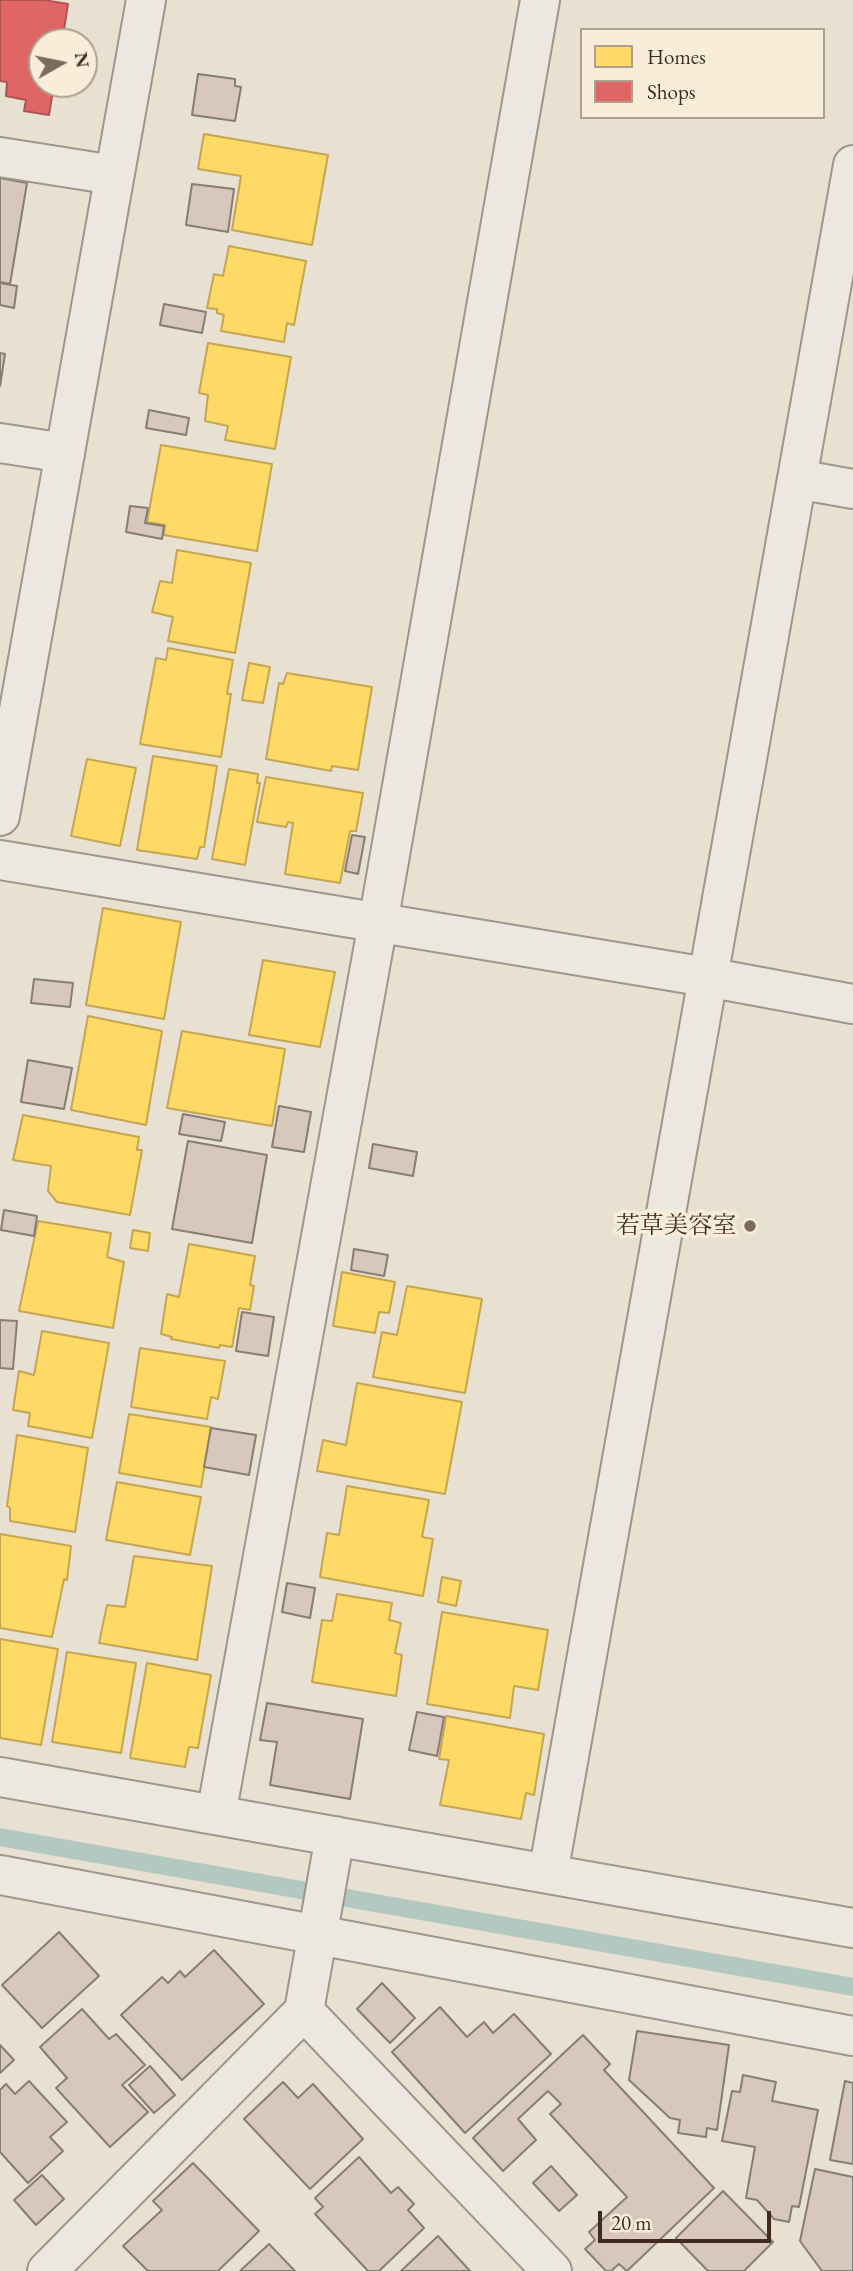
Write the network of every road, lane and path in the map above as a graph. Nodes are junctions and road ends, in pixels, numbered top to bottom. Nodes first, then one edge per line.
1 (146, 0) edge
2 (540, 0) edge
3 (0, 157) edge
4 (853, 165) edge
5 (114, 175) junction
6 (0, 443) edge
7 (65, 453) junction
8 (797, 479) junction
9 (853, 489) edge
10 (9, 707) edge
11 (0, 816) edge
12 (0, 860) edge
13 (378, 923) junction
14 (707, 977) junction
15 (853, 1004) edge
16 (0, 1777) edge
17 (216, 1815) junction
18 (335, 1836) junction
19 (548, 1874) junction
20 (0, 1875) edge
21 (322, 1907) junction
22 (853, 1928) edge
23 (304, 2011) junction
24 (853, 2036) edge
25 (61, 2266) edge
26 (552, 2271) edge

1 - 5 street
2 - 13 street
3 - 5 street
4 - 8 street
5 - 7 street
6 - 7 street
7 - 10 street
8 - 9 street
8 - 14 street
10 - 11 street
12 - 13 street
13 - 14 street
13 - 17 street
14 - 15 street
14 - 19 street
16 - 17 street
17 - 18 street
18 - 19 street
18 - 21 street
19 - 22 street
20 - 21 street
21 - 23 street
21 - 24 street
23 - 25 street
23 - 26 street

